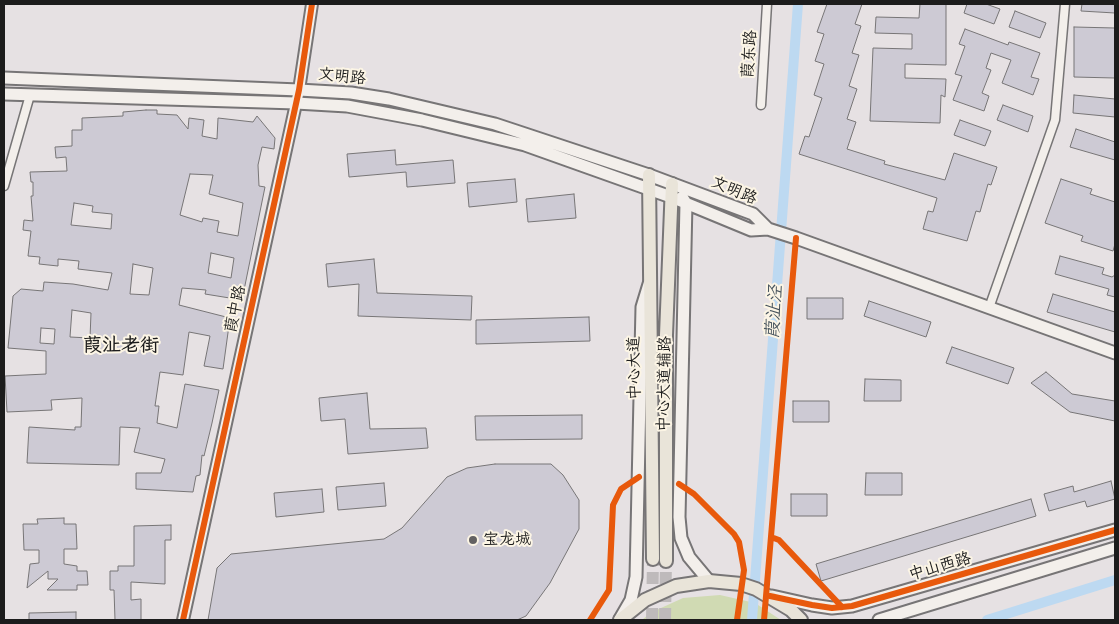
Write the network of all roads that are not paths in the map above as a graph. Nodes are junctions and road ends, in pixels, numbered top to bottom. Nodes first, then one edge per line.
1 (312, 4) edge
2 (767, 4) edge
3 (1065, 4) edge
4 (4, 78) edge
5 (299, 90) junction
6 (4, 94) edge
7 (30, 95) junction
8 (296, 103) junction
9 (760, 105) dead end
10 (649, 175) junction
11 (4, 186) edge
12 (649, 189) junction
13 (672, 190) junction
14 (686, 203) junction
15 (768, 230) junction
16 (650, 279) junction
17 (989, 308) junction
18 (1115, 353) edge
19 (1115, 530) edge
20 (1115, 548) edge
21 (710, 581) junction
22 (770, 596) junction
23 (183, 620) edge
24 (620, 620) edge
25 (801, 620) edge
26 (879, 620) edge

1 - 5 street, 葭中路
2 - 9 street, 葭东路
3 - 17 street
4 - 5 main road, 文明路
5 - 8 street, 葭中路
5 - 10 main road, 文明路
6 - 7 main road, 文明路
7 - 8 main road, 文明路
7 - 11 street
8 - 12 main road, 文明路
8 - 23 street, 葭中路
10 - 12 main road, 中心大道
10 - 13 main road, 文明路
12 - 13 main road, 文明路
12 - 16 main road, 中心大道
13 - 14 main road, 文明路
13 - 15 main road, 文明路
13 - 16 main road, 中心大道
14 - 15 main road, 文明路
14 - 21 main road, 中心大道辅路
15 - 17 main road
16 - 24 main road, 中心大道辅路
17 - 18 main road
19 - 22 main road, 中山西路
20 - 26 main road, 中山西路
21 - 22 main road
21 - 24 main road
22 - 25 main road

